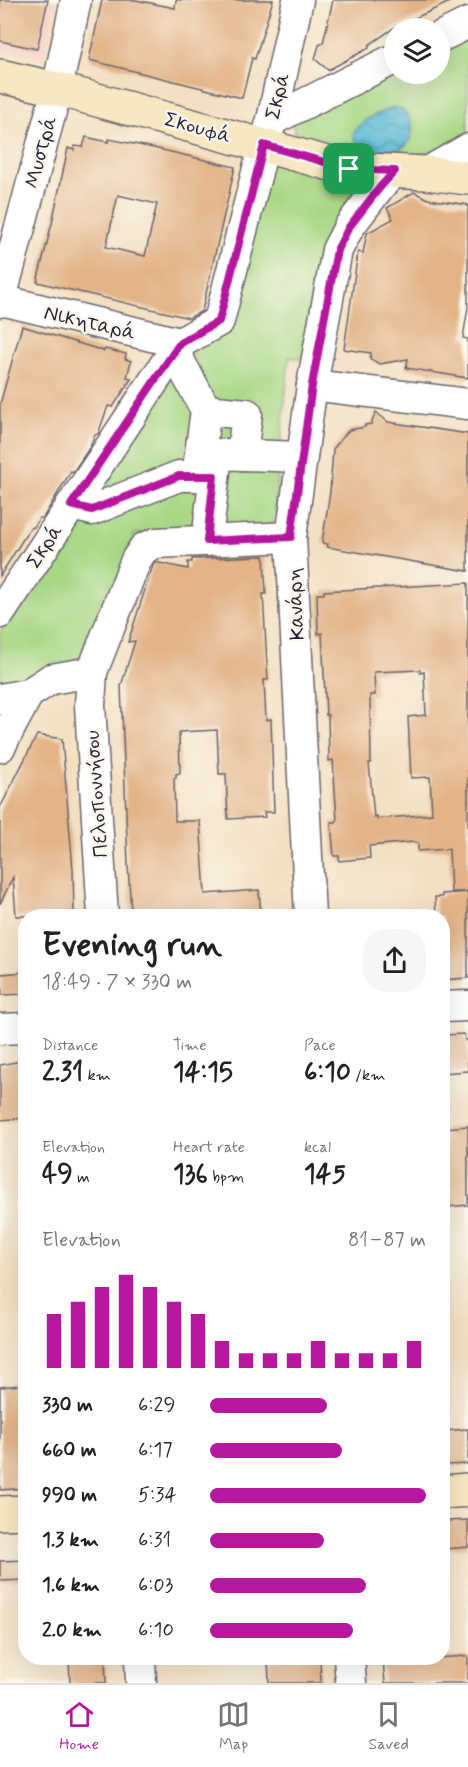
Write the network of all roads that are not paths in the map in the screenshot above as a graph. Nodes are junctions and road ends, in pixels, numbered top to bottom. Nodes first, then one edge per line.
1 (76, 0) edge
2 (298, 0) edge
3 (468, 23) edge
4 (450, 32) edge
5 (384, 65) edge
6 (0, 76) edge
7 (57, 89) junction
8 (268, 132) junction
9 (468, 149) edge
10 (410, 172) junction
11 (468, 178) edge
12 (0, 301) edge
13 (177, 347) junction
14 (312, 385) junction
15 (468, 404) edge
16 (206, 410) junction
17 (242, 455) junction
18 (302, 457) junction
19 (206, 476) junction
20 (71, 505) junction
21 (291, 537) junction
22 (207, 541) junction
23 (0, 613) edge
24 (92, 672) junction
25 (14, 697) edge
26 (0, 747) edge
27 (103, 909) edge
28 (310, 909) edge
29 (468, 1006) edge
30 (450, 1007) edge
31 (18, 1028) edge
32 (0, 1029) edge
33 (468, 1490) edge
34 (450, 1491) edge
35 (18, 1512) edge
36 (0, 1513) edge
37 (140, 1665) edge
38 (350, 1665) edge
39 (141, 1683) edge
40 (351, 1683) edge

1 - 7 street, Μυστρά
2 - 8 street, Σκρά
3 - 4 street
5 - 8 street
6 - 7 street, Σκουφά
7 - 8 street, Σκουφά
7 - 12 street, Μυστρά
8 - 10 street, Σκουφά
8 - 13 street, Σκρά
9 - 10 street, Κανάρη
10 - 11 street, Σκουφά
10 - 14 street, Κανάρη
12 - 13 street, Νικηταρά
13 - 16 street
13 - 20 street, Σκρά
14 - 15 street
14 - 18 street, Κανάρη
16 - 17 street
16 - 19 street
17 - 18 street
17 - 19 street
18 - 21 street, Κανάρη
19 - 20 street
19 - 22 street
20 - 23 street, Σκρά
21 - 22 street
21 - 28 street, Κανάρη
22 - 24 street, Πελοποννήσου
24 - 25 street
24 - 27 street, Πελοποννήσου
25 - 26 street
29 - 30 street
31 - 32 street
33 - 34 street
35 - 36 street
37 - 39 street
38 - 40 street

